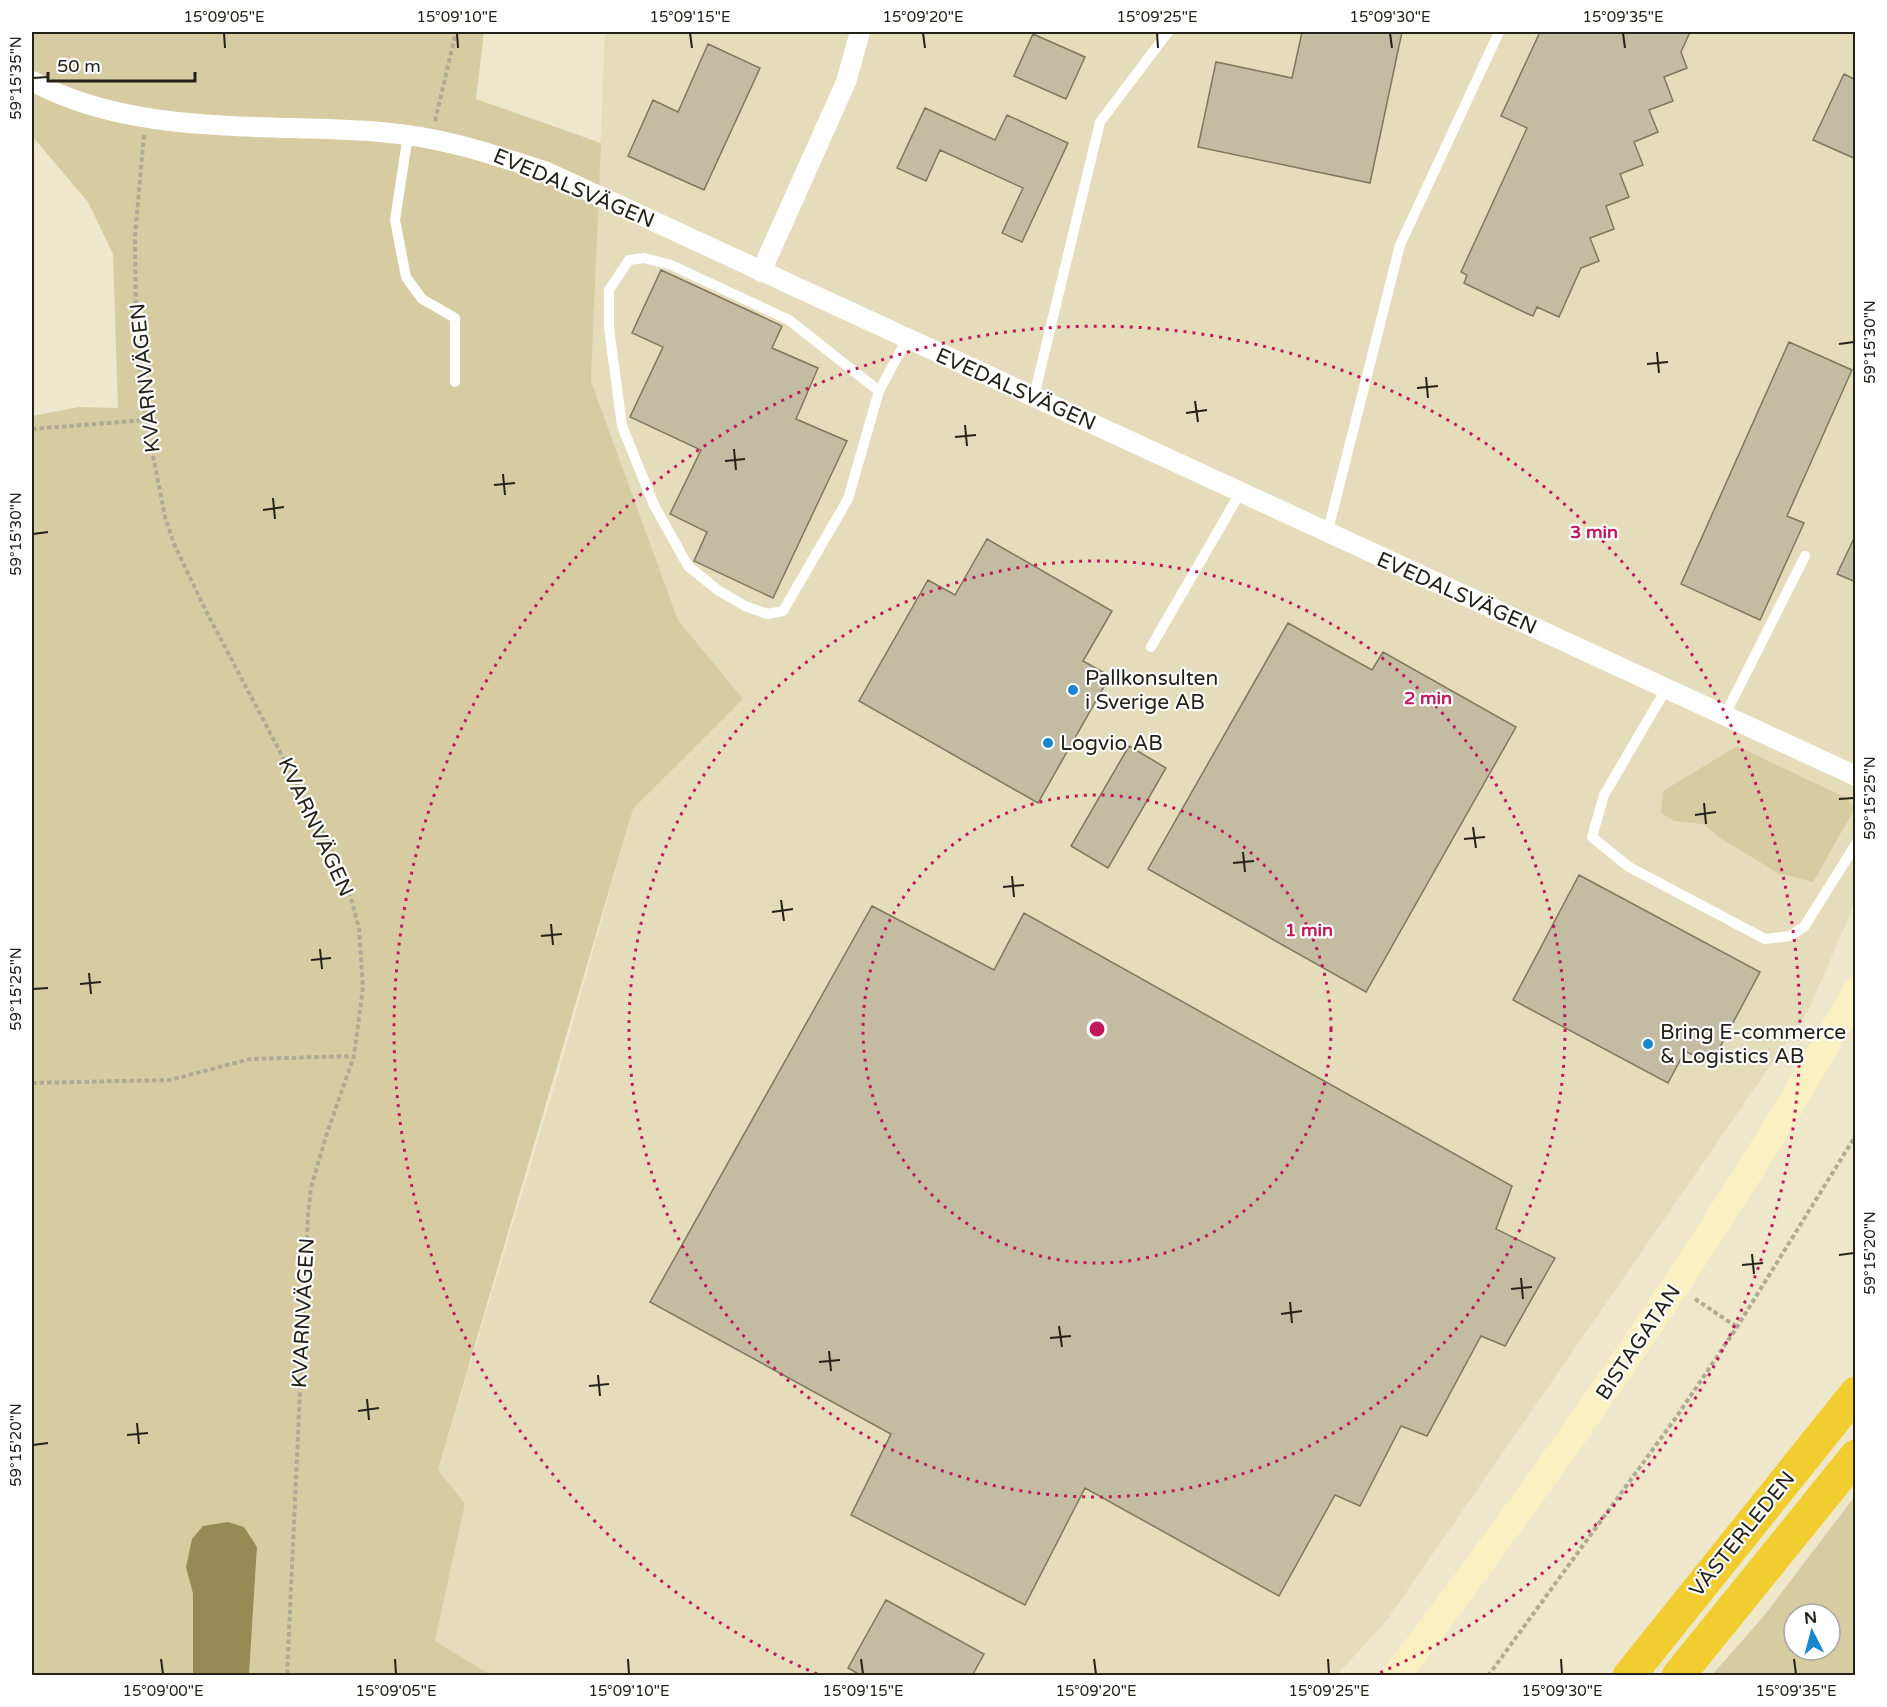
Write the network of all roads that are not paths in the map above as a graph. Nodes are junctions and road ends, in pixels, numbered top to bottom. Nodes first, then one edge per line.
1 (860, 32) edge
2 (1167, 32) edge
3 (1499, 32) edge
4 (32, 81) edge
5 (408, 135) junction
6 (761, 272) junction
7 (906, 339) junction
8 (455, 382) dead end
9 (879, 391) junction
10 (1034, 396) junction
11 (1240, 493) junction
12 (1328, 534) junction
13 (1805, 556) dead end
14 (1151, 647) dead end
15 (1666, 688) junction
16 (1724, 717) junction
17 (1856, 776) edge
18 (1856, 844) edge
19 (1856, 992) edge
20 (1856, 1393) edge
21 (1856, 1456) edge
22 (1396, 1676) edge
23 (1629, 1676) edge
24 (1678, 1676) edge

1 - 6 street
2 - 10 lane
3 - 12 lane
4 - 5 street, EVEDALSVÄGEN
5 - 6 street, EVEDALSVÄGEN
5 - 8 lane
6 - 7 street, EVEDALSVÄGEN
7 - 9 lane
7 - 10 street, EVEDALSVÄGEN
9 - 9 lane
10 - 11 street, EVEDALSVÄGEN
11 - 12 street, EVEDALSVÄGEN
11 - 14 lane
12 - 15 street, EVEDALSVÄGEN
13 - 16 lane
15 - 16 street, EVEDALSVÄGEN
15 - 18 lane
16 - 17 street, EVEDALSVÄGEN
19 - 22 street, BISTAGATAN
20 - 23 highway, VÄSTERLEDEN
21 - 24 highway, VÄSTERLEDEN

